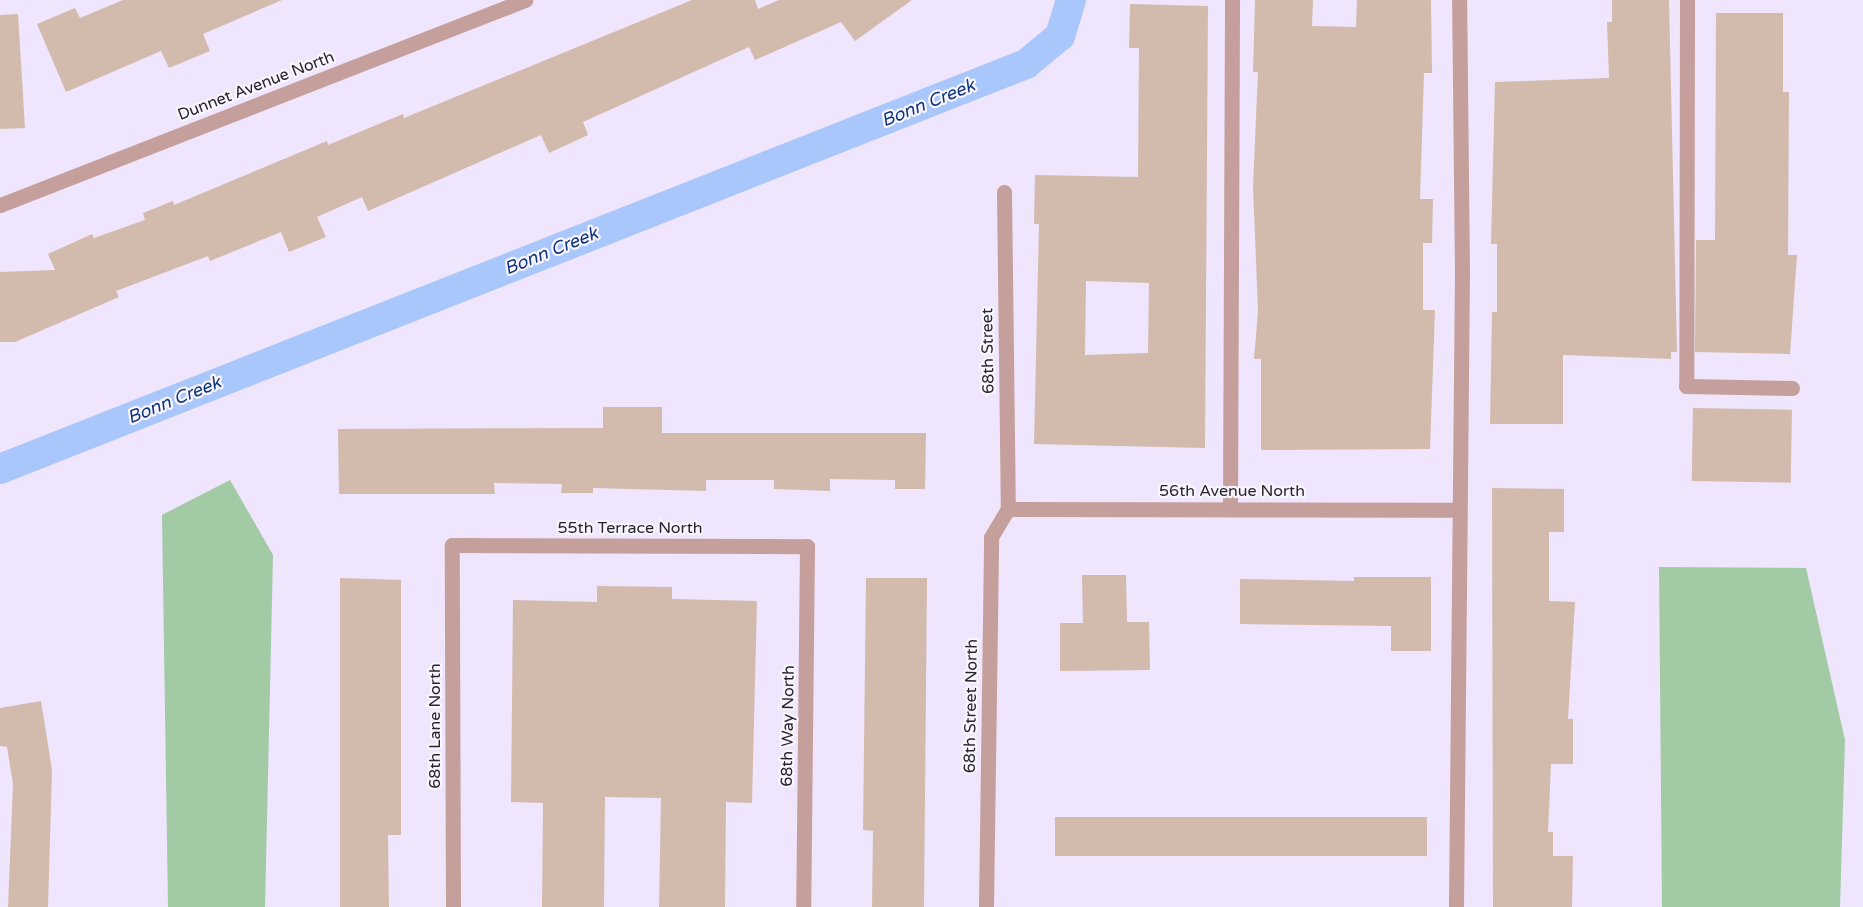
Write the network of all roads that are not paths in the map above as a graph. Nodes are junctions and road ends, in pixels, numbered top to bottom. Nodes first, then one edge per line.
1 (525, 0) edge
2 (1232, 0) edge
3 (1459, 0) edge
4 (1687, 0) edge
5 (1004, 192) dead end
6 (0, 205) edge
7 (1792, 388) dead end
8 (1230, 508) junction
9 (1008, 510) junction
10 (1457, 510) junction
11 (452, 545) joint
12 (807, 546) joint
13 (454, 907) edge
14 (803, 907) edge
15 (986, 907) edge
16 (1456, 907) edge

1 - 6 street, Dunnet Avenue North
2 - 8 street
3 - 10 street
4 - 7 street
5 - 9 street, 68th Street
8 - 9 street, 56th Avenue North
8 - 10 street, 56th Avenue North
9 - 15 street, 68th Street North
10 - 16 street
11 - 12 street, 55th Terrace North
11 - 13 street, 68th Lane North
12 - 14 street, 68th Way North

